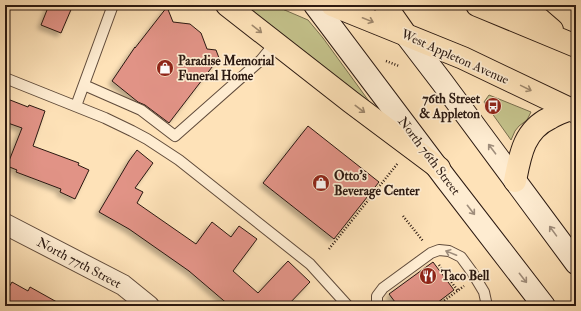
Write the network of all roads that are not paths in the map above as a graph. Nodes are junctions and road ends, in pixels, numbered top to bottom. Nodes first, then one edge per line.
1 (113, 5) edge
2 (227, 5) edge
3 (315, 5) edge
4 (332, 5) edge
5 (385, 5) edge
6 (477, 5) edge
7 (523, 5) edge
8 (406, 35) junction
9 (275, 43) junction
10 (572, 45) edge
11 (5, 78) edge
12 (84, 85) junction
13 (76, 106) junction
14 (573, 111) edge
15 (438, 168) junction
16 (515, 181) junction
17 (5, 224) edge
18 (576, 263) edge
19 (149, 306) edge
20 (348, 306) edge
21 (377, 306) edge
22 (487, 306) edge
23 (544, 306) edge

1 - 12 lane
2 -> 9 main road
3 - 15 main road, North 76th Street
4 -> 8 main road, West Appleton Avenue
5 - 8 main road
6 - 10 main road
7 - 10 main road
8 -> 14 main road, West Appleton Avenue
16 -> 8 main road
9 - 12 lane
9 -> 15 main road
11 - 13 lane
12 - 13 lane
13 - 20 lane
14 - 16 main road
15 -> 23 main road, North 76th Street
18 -> 16 main road
17 - 19 street, North 77th Street
22 -> 21 lane

